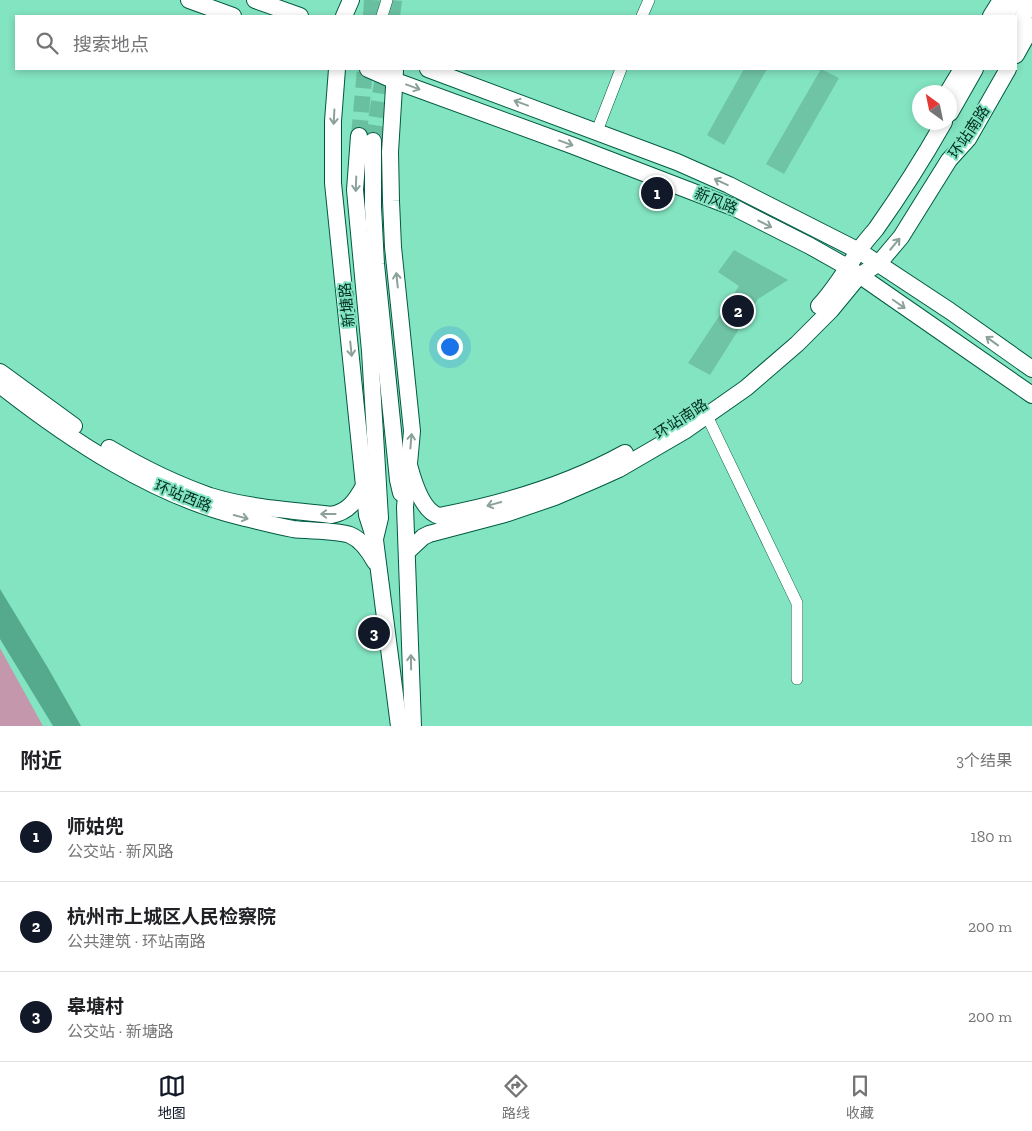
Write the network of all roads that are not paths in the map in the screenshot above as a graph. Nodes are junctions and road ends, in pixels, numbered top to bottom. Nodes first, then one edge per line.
1 (189, 0) edge
2 (255, 0) edge
3 (351, 0) edge
4 (386, 0) edge
5 (649, 0) edge
6 (1001, 0) edge
7 (1015, 0) edge
8 (1032, 0) edge
9 (230, 15) edge
10 (297, 15) edge
11 (344, 15) edge
12 (382, 15) edge
13 (642, 15) edge
14 (993, 15) edge
15 (1006, 15) edge
16 (1032, 26) edge
17 (1017, 28) edge
18 (1017, 53) edge
19 (337, 70) edge
20 (373, 70) edge
21 (431, 70) edge
22 (621, 70) edge
23 (961, 70) edge
24 (974, 70) edge
25 (994, 70) edge
26 (1007, 70) edge
27 (394, 74) edge
28 (952, 85) edge
29 (957, 101) edge
30 (928, 130) edge
31 (939, 130) edge
32 (597, 131) junction
33 (903, 188) junction
34 (929, 195) junction
35 (859, 251) junction
36 (879, 263) junction
37 (854, 272) junction
38 (1032, 369) edge
39 (0, 372) edge
40 (0, 385) edge
41 (1032, 396) edge
42 (707, 416) junction
43 (409, 465) junction
44 (364, 486) junction
45 (405, 507) junction
46 (375, 540) junction
47 (407, 552) junction
48 (378, 567) junction
49 (797, 679) dead end
50 (406, 719) edge

1 - 9 main road
2 - 10 main road
3 - 11 main road
4 - 12 street
5 - 13 street
6 - 14 main road
7 - 15 main road
8 - 17 main road
16 - 18 main road
19 -> 44 main road, 新塘路
20 - 27 main road, 新风路
32 -> 21 main road, 新风路
22 - 32 street
23 - 28 main road
24 - 29 main road, 环站南路
25 - 34 main road, 环站南路
26 - 34 main road, 环站南路
27 -> 37 main road, 新风路
43 -> 27 main road, 新塘路
30 - 33 main road, 环站南路
31 - 33 main road, 环站南路
35 -> 32 main road, 新风路
33 - 35 main road, 环站南路
36 -> 34 main road, 环站南路
35 - 36 main road, 新风路
35 - 37 main road, 环站南路
36 - 37 main road, 环站南路
38 -> 36 main road, 新风路
37 -> 41 main road, 新风路
37 - 42 main road, 环站南路
37 -> 43 main road, 环站南路
44 -> 39 main road, 环站西路
40 -> 48 main road, 环站西路
42 - 47 main road, 环站南路
42 - 49 street
43 - 45 main road, 新塘路
44 - 46 main road, 新塘路
45 -> 46 main road, 新塘路
45 - 47 main road, 新塘路
46 - 48 main road, 新塘路
50 -> 47 main road, 新塘路
48 - 50 main road, 新塘路

